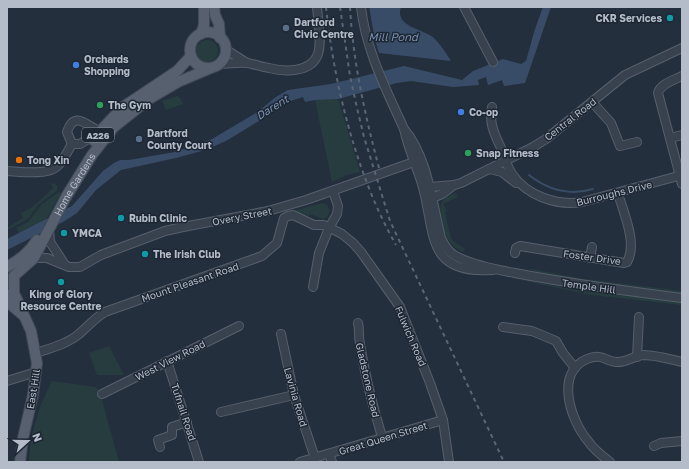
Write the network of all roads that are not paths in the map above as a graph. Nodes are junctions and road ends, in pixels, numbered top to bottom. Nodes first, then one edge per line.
1 (204, 7) edge
2 (214, 7) edge
3 (317, 7) edge
4 (361, 7) edge
5 (464, 7) edge
6 (201, 34) junction
7 (220, 38) junction
8 (682, 48) edge
9 (225, 49) junction
10 (191, 56) junction
11 (493, 62) dead end
12 (247, 63) junction
13 (215, 66) junction
14 (682, 76) edge
15 (592, 102) junction
16 (492, 107) dead end
17 (121, 121) junction
18 (98, 135) junction
19 (682, 135) edge
20 (670, 138) junction
21 (637, 142) dead end
22 (72, 144) junction
23 (417, 160) junction
24 (506, 160) junction
25 (489, 169) junction
26 (7, 171) edge
27 (681, 179) edge
28 (454, 185) junction
29 (430, 187) junction
30 (524, 187) junction
31 (333, 191) junction
32 (618, 193) junction
33 (65, 196) junction
34 (429, 197) junction
35 (329, 228) junction
36 (49, 230) junction
37 (592, 247) dead end
38 (35, 251) junction
39 (515, 253) dead end
40 (590, 258) junction
41 (65, 265) junction
42 (7, 267) edge
43 (11, 276) edge
44 (313, 287) dead end
45 (7, 294) edge
46 (682, 298) edge
47 (638, 317) dead end
48 (25, 318) junction
49 (358, 323) dead end
50 (239, 326) dead end
51 (503, 327) dead end
52 (281, 334) dead end
53 (36, 353) junction
54 (637, 357) junction
55 (167, 361) junction
56 (682, 362) edge
57 (575, 368) junction
58 (36, 372) junction
59 (7, 381) edge
60 (102, 394) dead end
61 (294, 394) junction
62 (220, 412) dead end
63 (443, 420) junction
64 (187, 422) junction
65 (382, 438) junction
66 (682, 441) edge
67 (654, 446) dead end
68 (160, 447) dead end
69 (315, 458) junction
70 (331, 458) edge
71 (20, 462) edge
72 (200, 462) edge
73 (300, 462) edge
74 (449, 462) edge
75 (610, 462) edge

1 - 6 main road
2 - 7 main road
3 - 12 street
4 - 23 street
5 - 11 street
6 - 7 main road
6 - 10 main road
7 - 9 main road
8 - 15 street, Central Road
9 - 12 street
9 - 13 main road
10 - 13 main road
10 - 18 main road, Home Gardens / A226
12 - 13 street
13 - 17 main road, Home Gardens / A226
14 - 20 street
15 - 21 street
15 - 24 street, Central Road
16 - 24 street, Burroughs Drive
17 - 18 main road
17 - 33 main road, Home Gardens / A226
18 - 22 street
18 - 22 street
18 - 33 main road, Home Gardens / A226
19 - 20 street
20 - 27 street
22 - 26 street
23 - 29 street
23 - 31 street, Overy Street
23 - 34 street, Temple Hill
24 - 25 street, Central Road
24 - 30 street, Burroughs Drive
25 - 28 street, Central Road
25 - 30 street, Burroughs Drive
27 - 32 street, Burroughs Drive
28 - 29 street, Central Road
28 - 34 street, Central Road
29 - 34 street
30 - 32 street, Burroughs Drive
31 - 35 street
31 - 41 street, Overy Street
32 - 40 street, Foster Drive
33 - 36 main road, Home Gardens / A226
33 - 38 main road, Home Gardens / A226
34 - 46 street, Temple Hill
35 - 44 street
35 - 53 street, Mount Pleasant Road
35 - 63 street, Fulwich Road
36 - 38 main road, Home Gardens / A226
36 - 41 street
37 - 40 street
38 - 41 street, Overy Street
38 - 42 main road, Home Gardens / A226
38 - 43 main road, Home Gardens / A226
39 - 40 street, Foster Drive
43 - 48 main road, East Hill / A226
45 - 48 main road, East Hill / A226
47 - 54 street
48 - 53 main road, East Hill / A226
49 - 65 street, Gladstone Road
50 - 55 street, West View Road
51 - 57 street
52 - 61 street, Lavinia Road
53 - 58 main road, East Hill / A226
54 - 56 street
54 - 57 street
55 - 60 street, West View Road
55 - 64 street, Tufnail Road
57 - 75 street
58 - 59 street
58 - 71 main road, East Hill / A226
61 - 62 street
61 - 69 street, Lavinia Road
63 - 65 street, Great Queen Street
63 - 74 street, Fulwich Road
64 - 68 street
64 - 72 street, Tufnail Road
65 - 70 street, Great Queen Street
66 - 67 street
69 - 70 street, Great Queen Street
69 - 73 street, Great Queen Street

